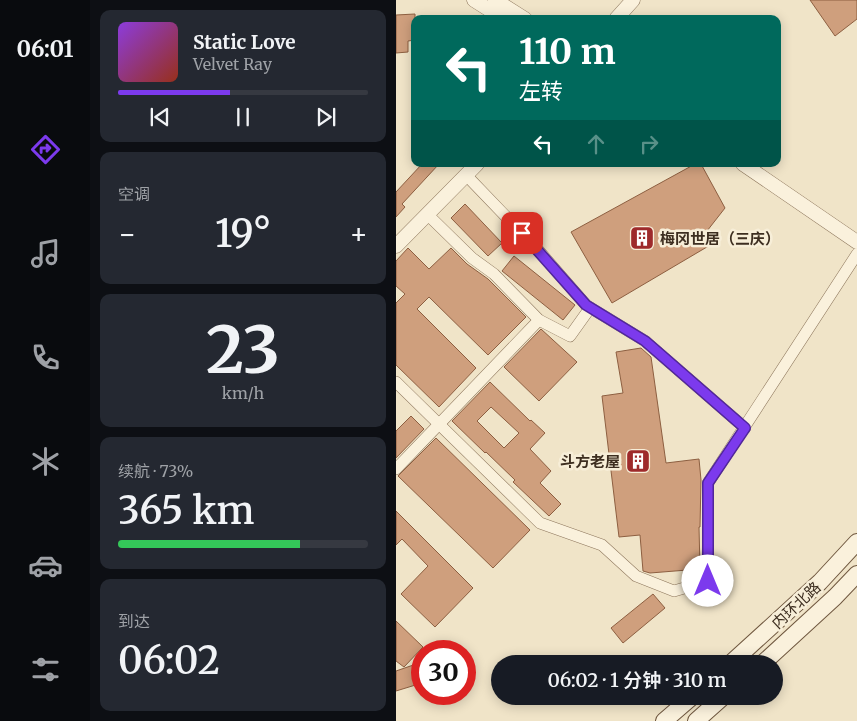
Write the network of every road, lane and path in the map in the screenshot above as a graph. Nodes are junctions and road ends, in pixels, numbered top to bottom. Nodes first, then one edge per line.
1 (474, 0) edge
2 (495, 0) edge
3 (633, 0) edge
4 (498, 15) edge
5 (519, 15) edge
6 (620, 15) edge
7 (474, 167) edge
8 (747, 167) edge
9 (466, 175) junction
10 (427, 214) junction
11 (857, 242) edge
12 (396, 246) edge
13 (857, 254) edge
14 (590, 308) junction
15 (539, 320) junction
16 (396, 382) edge
17 (439, 424) junction
18 (745, 428) junction
19 (396, 469) edge
20 (857, 542) edge
21 (857, 574) edge
22 (740, 655) edge
23 (772, 655) edge
24 (683, 705) edge
25 (714, 705) edge
26 (664, 721) edge
27 (696, 721) edge

1 - 4 street
2 - 5 street
3 - 6 street
7 - 9 street
8 - 11 street
9 - 10 street
9 - 14 street
10 - 12 street
10 - 15 street
13 - 18 street
14 - 15 street
14 - 18 street
15 - 17 street
16 - 17 street
17 - 18 street
17 - 19 street
20 - 22 main road, 内环北路
21 - 23 main road, 内环北路
24 - 26 main road
25 - 27 main road

